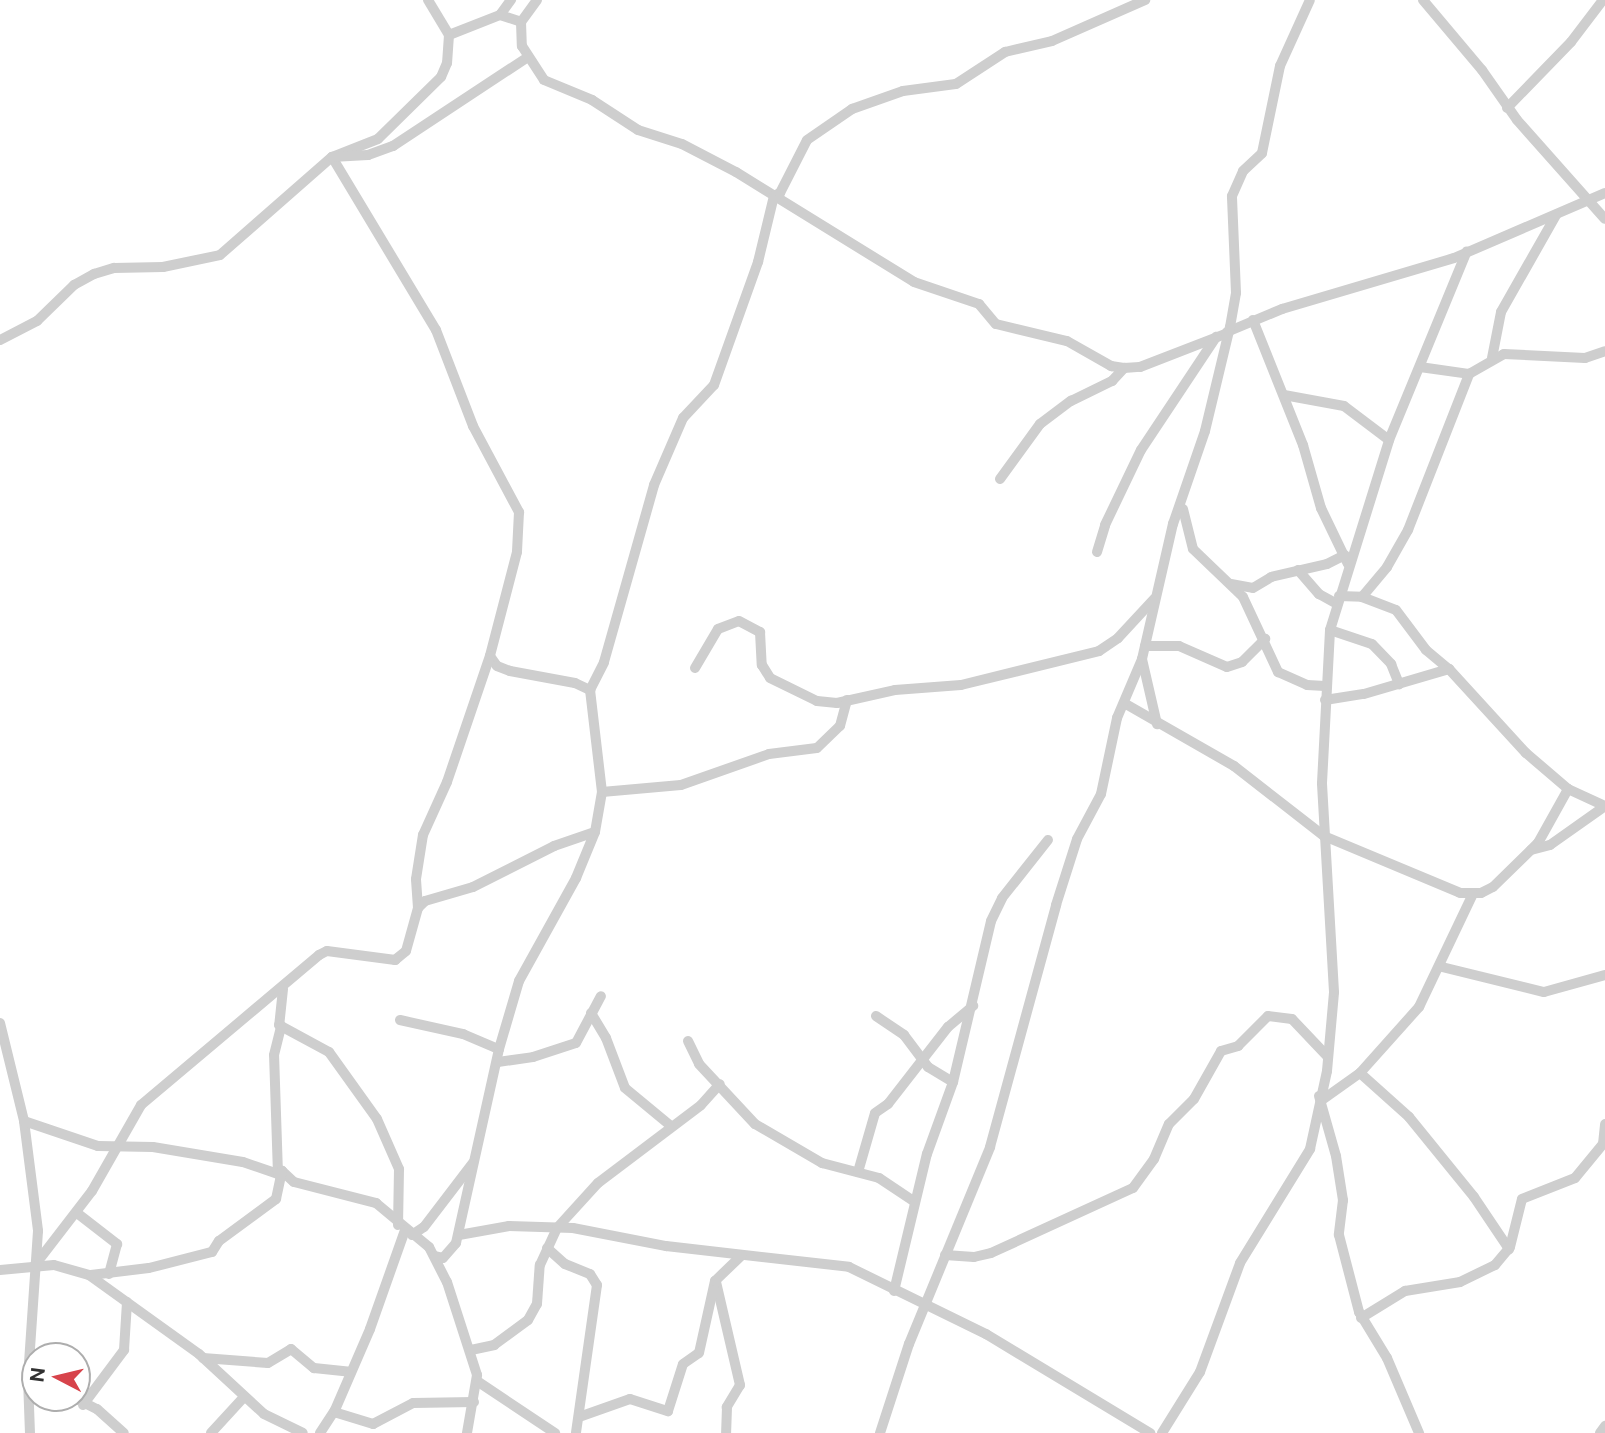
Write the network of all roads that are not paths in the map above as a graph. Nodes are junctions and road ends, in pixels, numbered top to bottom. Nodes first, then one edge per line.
1 (428, 0) edge
2 (511, 0) edge
3 (537, 0) edge
4 (1145, 0) edge
5 (1310, 0) edge
6 (1423, 0) edge
7 (1603, 0) edge
8 (500, 15) junction
9 (521, 22) junction
10 (449, 35) junction
11 (528, 57) junction
12 (1507, 108) junction
13 (332, 157) junction
14 (1605, 193) edge
15 (774, 196) junction
16 (1588, 201) junction
17 (1556, 215) junction
18 (1605, 219) edge
19 (1467, 251) junction
20 (1253, 320) junction
21 (1223, 334) junction
22 (0, 340) edge
23 (1605, 351) edge
24 (1492, 358) junction
25 (1420, 367) junction
26 (1124, 368) junction
27 (1469, 374) junction
28 (1284, 395) junction
29 (1389, 440) junction
30 (1000, 479) dead end
31 (1182, 509) dead end
32 (1097, 552) dead end
33 (1347, 560) junction
34 (1298, 570) junction
35 (1231, 584) junction
36 (1362, 597) junction
37 (1155, 598) junction
38 (1338, 600) junction
39 (1330, 630) junction
40 (1265, 639) junction
41 (1145, 646) junction
42 (490, 656) junction
43 (1142, 659) junction
44 (695, 668) dead end
45 (1449, 669) junction
46 (1399, 684) junction
47 (1325, 686) junction
48 (590, 690) junction
49 (847, 700) junction
50 (1325, 700) junction
51 (1124, 703) junction
52 (1157, 724) junction
53 (1568, 789) junction
54 (603, 792) junction
55 (1605, 806) edge
56 (595, 832) junction
57 (1324, 836) junction
58 (1048, 840) dead end
59 (1528, 848) junction
60 (1473, 894) junction
61 (418, 908) junction
62 (1442, 967) junction
63 (1605, 975) edge
64 (283, 989) junction
65 (601, 996) dead end
66 (973, 1006) junction
67 (591, 1013) junction
68 (876, 1016) dead end
69 (400, 1020) dead end
70 (0, 1023) edge
71 (281, 1026) junction
72 (688, 1041) dead end
73 (499, 1049) junction
74 (1328, 1056) junction
75 (921, 1060) junction
76 (498, 1062) junction
77 (1360, 1073) junction
78 (953, 1082) junction
79 (720, 1084) junction
80 (1320, 1098) junction
81 (23, 1121) junction
82 (1605, 1124) edge
83 (671, 1126) junction
84 (118, 1143) junction
85 (474, 1162) junction
86 (858, 1172) junction
87 (280, 1173) junction
88 (915, 1202) junction
89 (77, 1213) junction
90 (557, 1228) junction
91 (405, 1230) junction
92 (459, 1235) junction
93 (547, 1248) junction
94 (1510, 1249) junction
95 (742, 1255) junction
96 (944, 1255) junction
97 (435, 1256) junction
98 (35, 1265) junction
99 (0, 1270) edge
100 (109, 1274) junction
101 (89, 1275) junction
102 (715, 1280) junction
103 (894, 1291) junction
104 (127, 1302) junction
105 (924, 1304) junction
106 (1361, 1318) junction
107 (36, 1342) edge
108 (471, 1350) junction
109 (203, 1359) junction
110 (350, 1373) junction
111 (477, 1381) junction
112 (91, 1387) edge
113 (244, 1397) junction
114 (474, 1402) junction
115 (91, 1406) edge
116 (32, 1412) edge
117 (334, 1412) junction
118 (579, 1418) junction
119 (1605, 1426) edge
120 (30, 1433) edge
121 (124, 1433) edge
122 (211, 1433) edge
123 (302, 1433) edge
124 (320, 1433) edge
125 (467, 1433) edge
126 (555, 1433) edge
127 (576, 1433) edge
128 (726, 1433) edge
129 (880, 1433) edge
130 (1150, 1433) edge
131 (1162, 1433) edge
132 (1419, 1433) edge
133 (1600, 1433) edge

1 - 10 street
2 - 8 street
3 - 9 street
4 - 15 street
5 - 21 street
6 - 12 street
7 - 12 street
8 - 9 street
8 - 10 street
9 - 11 street
10 - 13 street
11 - 13 street
11 - 15 street
12 - 16 street
13 - 22 street
13 - 42 street
14 - 16 street
15 - 26 street
15 - 48 street
16 - 17 street
16 - 18 street
17 - 19 street
17 - 24 street
19 - 20 street
19 - 25 street
20 - 21 street
20 - 28 street
21 - 26 street
21 - 32 street
21 - 37 street
23 - 24 street
24 - 27 street
25 - 27 street
25 - 29 street
26 - 30 street
27 - 36 street
28 - 29 street
28 - 33 street
29 - 33 street
31 - 35 street
33 - 34 street
33 - 38 street
34 - 35 street
34 - 38 street
35 - 40 street
36 - 38 street
36 - 45 street
37 - 41 street
37 - 49 street
38 - 39 street
39 - 46 street
39 - 47 street
40 - 41 street
40 - 47 street
41 - 43 street
42 - 48 street
42 - 61 street
43 - 51 street
43 - 52 street
44 - 49 street
45 - 46 street
45 - 53 street
46 - 50 street
47 - 50 street
48 - 54 street
49 - 54 street
50 - 57 street
51 - 52 street
51 - 96 street
52 - 57 street
53 - 55 street
53 - 59 street
54 - 56 street
55 - 59 street
56 - 61 street
56 - 73 street
57 - 60 street
57 - 74 street
58 - 66 street
59 - 60 street
60 - 62 street
61 - 64 street
62 - 63 street
62 - 77 street
64 - 71 street
64 - 84 street
65 - 67 street
66 - 75 street
66 - 78 street
67 - 76 street
67 - 83 street
68 - 75 street
69 - 73 street
70 - 81 street
71 - 87 street
71 - 91 street
72 - 79 street
73 - 76 street
74 - 80 street
74 - 96 street
75 - 78 street
75 - 86 street
76 - 85 street
77 - 80 street
77 - 94 street
78 - 88 street
79 - 83 street
79 - 86 street
80 - 106 street
80 - 131 street
81 - 84 street
81 - 98 street
82 - 94 street
83 - 90 street
84 - 87 street
84 - 89 street
85 - 91 street
85 - 92 street
86 - 88 street
87 - 91 street
87 - 100 street
88 - 103 street
89 - 98 street
89 - 100 street
90 - 92 street
90 - 93 street
90 - 95 street
91 - 97 street
91 - 110 street
92 - 97 street
93 - 108 street
93 - 118 street
94 - 106 street
95 - 102 street
95 - 103 street
96 - 105 street
97 - 108 street
98 - 99 street
98 - 101 street
98 - 107 street
100 - 101 street
101 - 104 street
102 - 118 street
102 - 128 street
103 - 105 street
104 - 109 street
104 - 112 street
105 - 129 street
105 - 130 street
106 - 132 street
108 - 111 street
109 - 110 street
109 - 113 street
110 - 117 street
111 - 114 street
111 - 126 street
113 - 122 street
113 - 123 street
114 - 117 street
114 - 125 street
115 - 121 street
116 - 120 street
117 - 124 street
118 - 127 street
119 - 133 street

